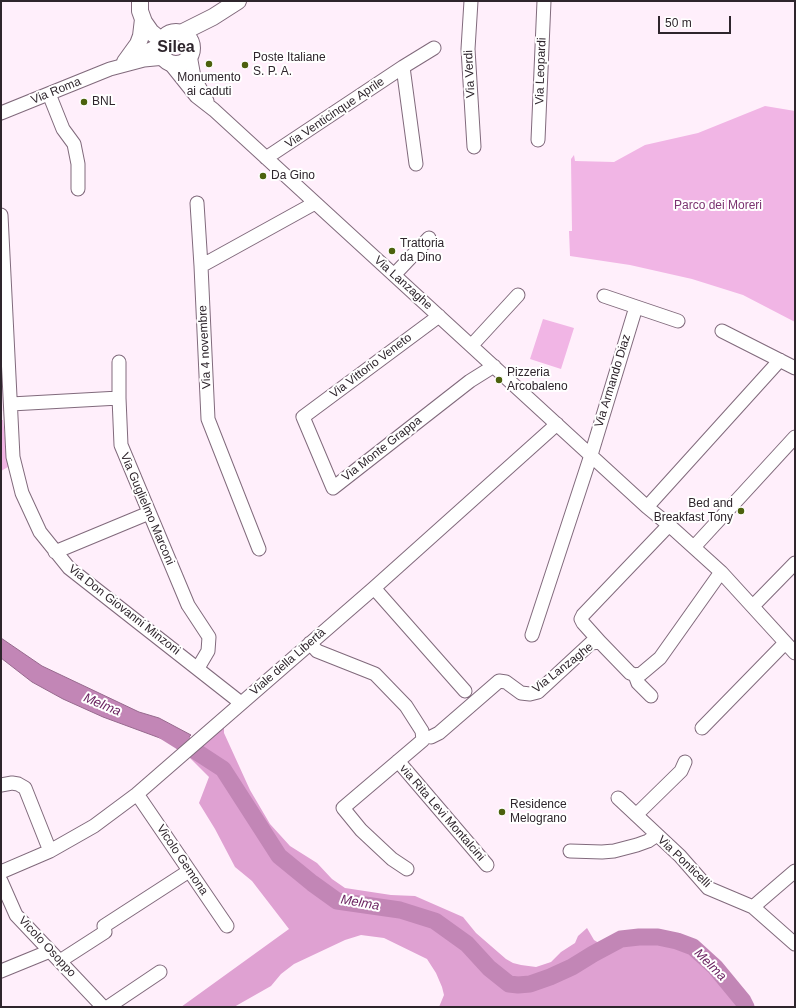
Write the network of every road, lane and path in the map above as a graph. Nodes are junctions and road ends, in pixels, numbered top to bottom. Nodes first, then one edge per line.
1 (140, 1) edge
2 (146, 1) edge
3 (238, 1) edge
4 (471, 1) edge
5 (544, 1) edge
6 (213, 17) junction
7 (143, 20) junction
8 (168, 45) junction
9 (434, 48) dead end
10 (191, 52) junction
11 (125, 62) junction
12 (403, 67) junction
13 (110, 69) junction
14 (48, 94) junction
15 (214, 110) junction
16 (1, 113) edge
17 (538, 140) dead end
18 (474, 147) dead end
19 (266, 158) junction
20 (416, 164) dead end
21 (78, 189) dead end
22 (197, 203) dead end
23 (315, 203) junction
24 (1, 214) edge
25 (428, 238) dead end
26 (2, 262) edge
27 (200, 266) junction
28 (394, 275) junction
29 (518, 295) dead end
30 (604, 296) dead end
31 (636, 307) junction
32 (439, 316) junction
33 (678, 321) dead end
34 (722, 331) dead end
35 (472, 346) junction
36 (780, 360) junction
37 (118, 362) dead end
38 (494, 366) junction
39 (795, 368) edge
40 (119, 398) junction
41 (11, 404) junction
42 (303, 417) joint
43 (557, 424) junction
44 (795, 437) edge
45 (591, 455) junction
46 (647, 508) junction
47 (149, 513) junction
48 (669, 525) junction
49 (694, 547) junction
50 (259, 549) dead end
51 (55, 552) junction
52 (795, 563) edge
53 (721, 572) junction
54 (374, 588) junction
55 (753, 606) junction
56 (532, 635) dead end
57 (600, 642) junction
58 (310, 643) junction
59 (785, 643) junction
60 (795, 653) edge
61 (198, 668) junction
62 (635, 675) junction
63 (465, 691) dead end
64 (651, 696) dead end
65 (241, 702) junction
66 (702, 728) dead end
67 (427, 738) junction
68 (398, 761) junction
69 (686, 762) dead end
70 (1, 785) edge
71 (137, 794) junction
72 (618, 798) dead end
73 (636, 816) junction
74 (657, 835) junction
75 (50, 851) junction
76 (570, 851) dead end
77 (487, 865) dead end
78 (407, 869) dead end
79 (189, 871) junction
80 (795, 871) edge
81 (1, 872) edge
82 (1, 881) edge
83 (753, 907) junction
84 (227, 926) dead end
85 (795, 944) edge
86 (50, 951) junction
87 (60, 961) junction
88 (1, 971) edge
89 (160, 972) dead end
90 (103, 1007) edge
91 (108, 1007) edge

1 - 7 main road
2 - 8 main road
3 - 6 main road
4 - 18 street, Via Verdi
5 - 17 street, Via Leopardi
6 - 8 main road
6 - 10 main road
7 - 8 main road
7 - 11 main road
8 - 10 main road
8 - 10 main road
8 - 11 street, Via Roma
8 - 13 street, Via Roma
8 - 15 street, Via Lanzaghe
9 - 12 street, Via Venticinque Aprile
10 - 15 street, Via Lanzaghe
11 - 13 street, Via Roma
12 - 19 street, Via Venticinque Aprile
12 - 20 street
13 - 14 street, Via Roma
14 - 16 street, Via Roma
14 - 21 street
15 - 19 street, Via Lanzaghe
19 - 23 street, Via Lanzaghe
22 - 27 street, Via 4 novembre
23 - 27 street
23 - 28 street, Via Lanzaghe
24 - 26 street, Via Don Giovanni Minzoni
25 - 28 street
26 - 41 street, Via Don Giovanni Minzoni
27 - 50 street, Via 4 novembre
28 - 32 street, Via Lanzaghe
29 - 35 street
30 - 31 street
31 - 33 street
31 - 45 street, Via Armando Diaz
32 - 35 street, Via Lanzaghe
32 - 42 street, Via Vittorio Veneto
34 - 36 street
35 - 38 street, Via Lanzaghe
36 - 39 street
36 - 46 street
37 - 40 street, Via Guglielmo Marconi
38 - 42 street, Via Monte Grappa
38 - 43 street, Via Lanzaghe
40 - 41 street
40 - 47 street, Via Guglielmo Marconi
41 - 51 street, Via Don Giovanni Minzoni
43 - 45 street, Via Lanzaghe
43 - 54 street, Viale della Libertà
44 - 49 street
45 - 46 street, Via Lanzaghe
45 - 56 street
46 - 48 street, Via Lanzaghe
47 - 51 street
47 - 61 street, Via Guglielmo Marconi
48 - 49 street, Via Lanzaghe
48 - 57 street, Via Lanzaghe
49 - 53 street, Via Lanzaghe
51 - 61 street, Via Don Giovanni Minzoni
52 - 55 street
53 - 55 street, Via Lanzaghe
53 - 62 street
54 - 58 street, Viale della Libertà
54 - 63 street
55 - 59 street, Via Lanzaghe
57 - 62 street, Via Lanzaghe
57 - 67 street, Via Lanzaghe
58 - 65 street, Viale della Libertà
58 - 67 street
59 - 60 street, Via Lanzaghe
59 - 66 street
61 - 65 street, Via Don Giovanni Minzoni
62 - 64 street, Via Lanzaghe
65 - 71 street, Viale della Libertà
67 - 68 street, via Rita Levi Montalcini
68 - 77 street, via Rita Levi Montalcini
68 - 78 street, via Rita Levi Montalcini
69 - 73 street
70 - 75 street
71 - 75 street, Viale della Libertà
71 - 79 street, Vicolo Gemona
72 - 73 street, Via Ponticelli
73 - 74 street, Via Ponticelli
74 - 76 street
74 - 83 street, Via Ponticelli
75 - 81 street, Viale della Libertà
79 - 84 street, Vicolo Gemona
79 - 87 street
80 - 83 street
82 - 86 street, Vicolo Osoppo
83 - 85 street, Via Ponticelli
86 - 87 street, Vicolo Osoppo
86 - 88 street
87 - 90 street, Vicolo Osoppo
89 - 91 street

